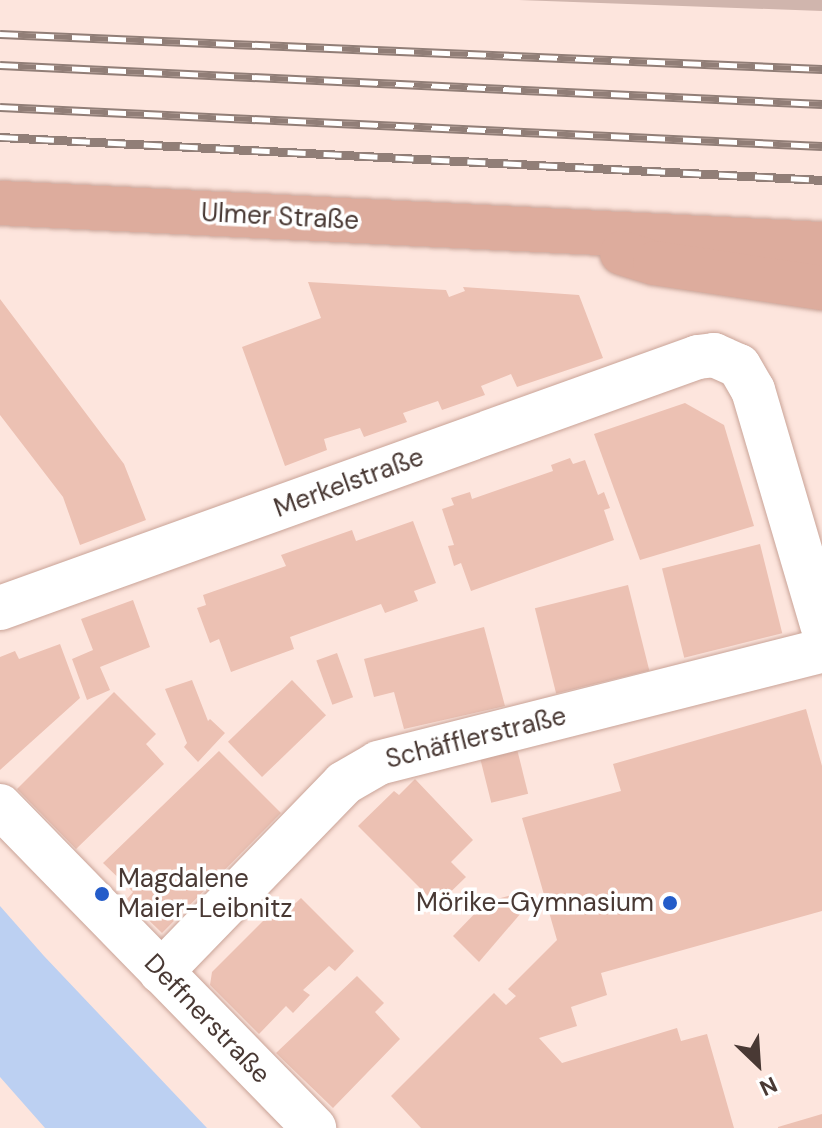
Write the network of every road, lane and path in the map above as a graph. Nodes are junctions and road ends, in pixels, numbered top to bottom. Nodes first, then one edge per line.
1 (0, 203) edge
2 (559, 231) junction
3 (822, 244) edge
4 (822, 288) edge
5 (0, 608) edge
6 (822, 625) edge
7 (822, 651) edge
8 (0, 806) edge
9 (161, 972) junction
10 (314, 1128) edge

1 - 2 main road, Ulmer Straße
2 - 3 main road, Ulmer Straße
2 - 4 main road, Ulmer Straße
5 - 6 street, Merkelstraße
7 - 9 street, Schäfflerstraße
8 - 9 street, Deffnerstraße
9 - 10 street, Deffnerstraße

